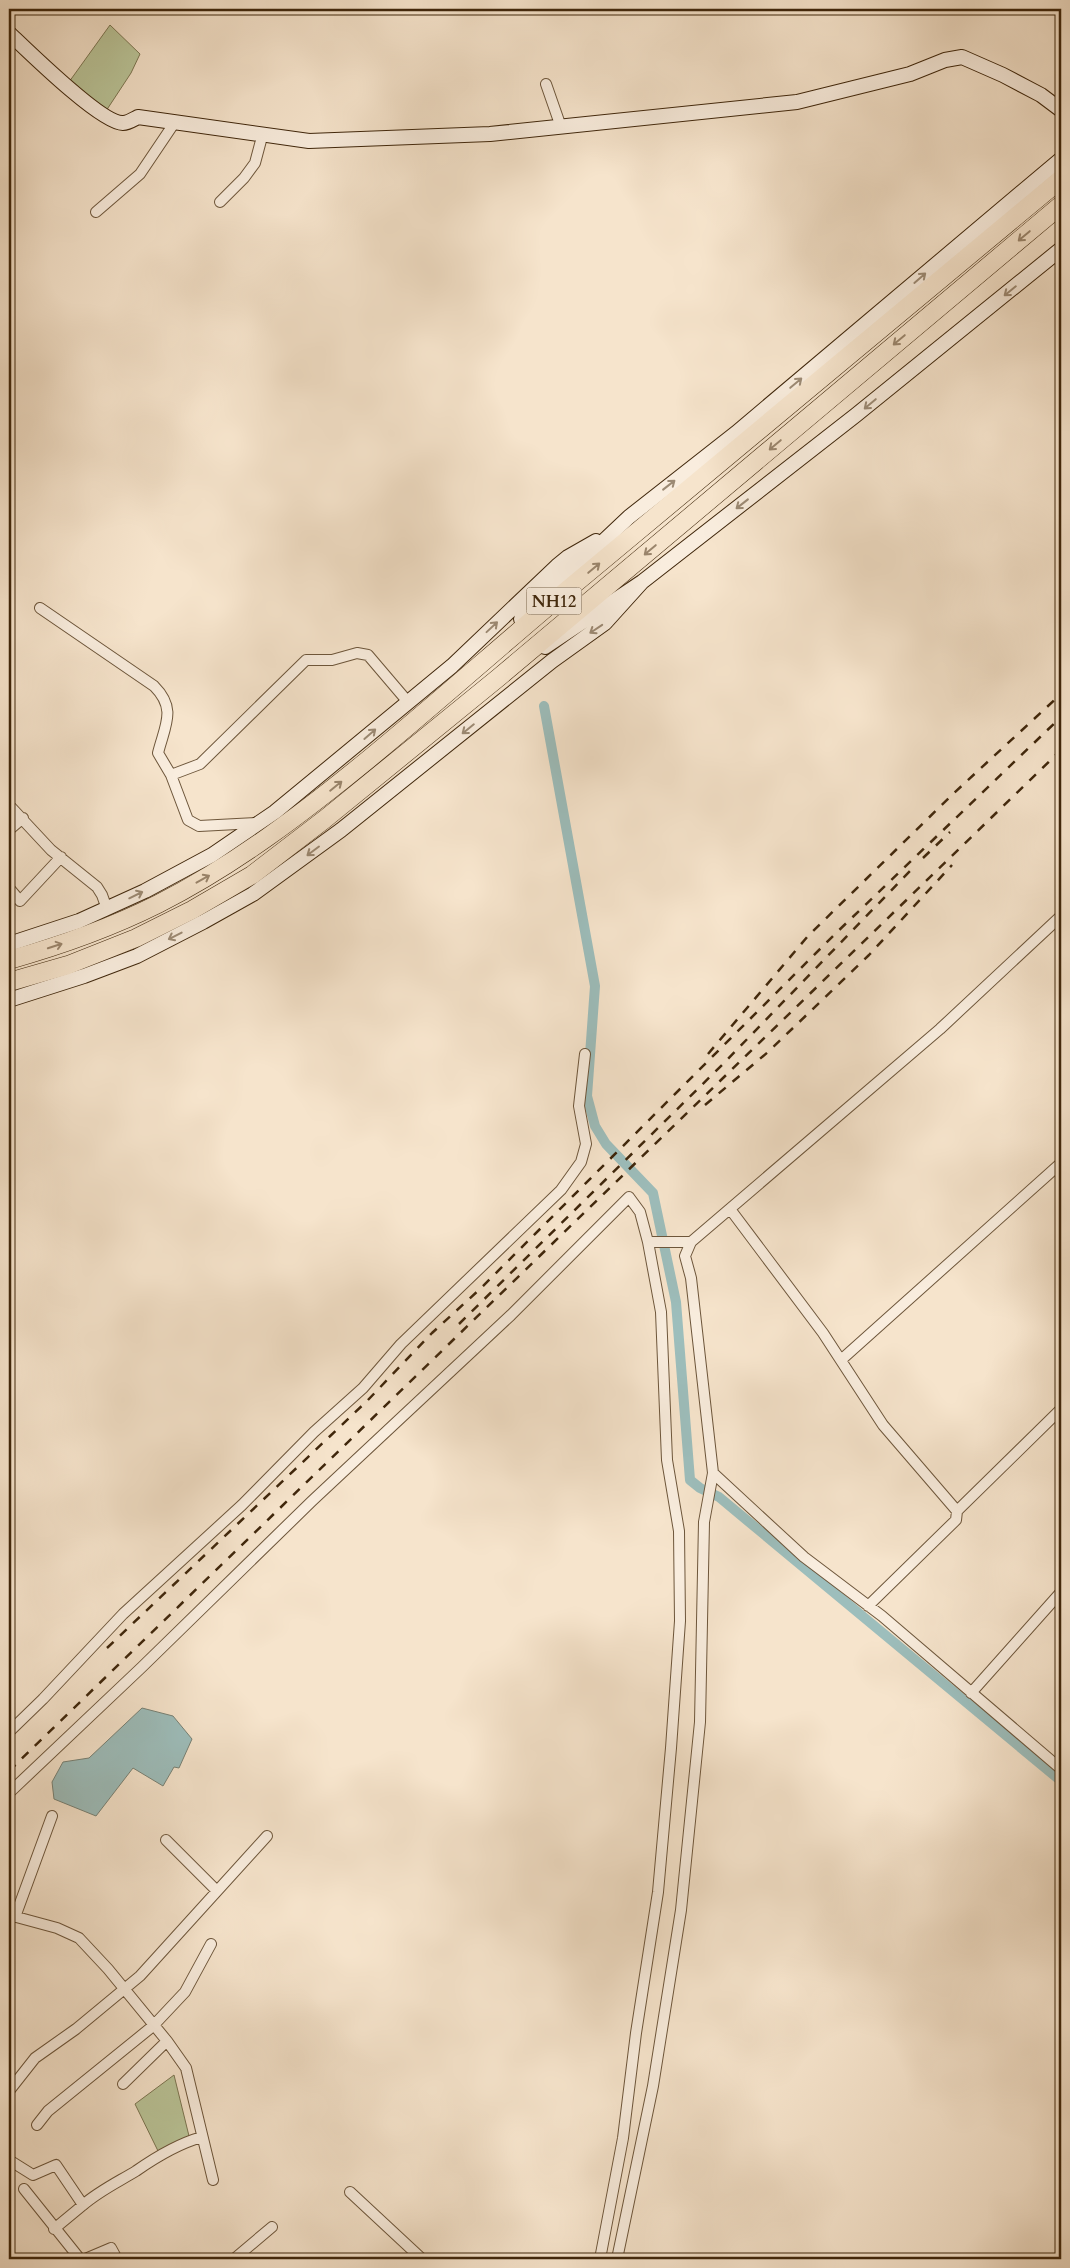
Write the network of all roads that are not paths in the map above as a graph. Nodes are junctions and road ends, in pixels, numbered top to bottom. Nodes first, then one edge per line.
1 (9, 33) edge
2 (546, 84) dead end
3 (1061, 110) edge
4 (175, 122) junction
5 (561, 127) junction
6 (263, 133) junction
7 (1061, 158) edge
8 (1061, 179) edge
9 (220, 202) dead end
10 (1061, 205) edge
11 (96, 212) dead end
12 (1061, 249) edge
13 (613, 532) junction
14 (642, 582) junction
15 (40, 608) dead end
16 (498, 678) junction
17 (455, 686) junction
18 (408, 702) junction
19 (171, 775) junction
20 (9, 805) edge
21 (23, 818) junction
22 (260, 823) junction
23 (9, 830) edge
24 (61, 858) junction
25 (9, 888) edge
26 (106, 909) junction
27 (1061, 916) edge
28 (9, 944) edge
29 (9, 960) edge
30 (9, 982) edge
31 (9, 1000) edge
32 (585, 1054) dead end
33 (1061, 1163) edge
34 (730, 1209) junction
35 (648, 1242) junction
36 (691, 1242) junction
37 (841, 1360) junction
38 (1061, 1409) edge
39 (712, 1473) junction
40 (957, 1510) junction
41 (1061, 1592) edge
42 (868, 1606) junction
43 (971, 1693) junction
44 (9, 1732) edge
45 (1061, 1770) edge
46 (9, 1793) edge
47 (52, 1816) dead end
48 (267, 1836) dead end
49 (166, 1840) dead end
50 (217, 1891) junction
51 (12, 1916) edge
52 (211, 1944) dead end
53 (124, 1990) junction
54 (153, 2026) junction
55 (167, 2041) junction
56 (122, 2084) dead end
57 (9, 2091) edge
58 (37, 2125) dead end
59 (202, 2137) junction
60 (9, 2160) edge
61 (213, 2180) dead end
62 (24, 2189) dead end
63 (350, 2192) dead end
64 (83, 2205) junction
65 (272, 2227) dead end
66 (54, 2229) junction
67 (80, 2259) edge
68 (84, 2259) edge
69 (118, 2259) edge
70 (234, 2259) edge
71 (422, 2259) edge
72 (600, 2259) edge
73 (617, 2259) edge

1 - 4 street
2 - 5 street
3 - 5 street
4 - 6 street
4 - 11 street
5 - 6 street
6 - 9 street
13 -> 7 street
17 -> 8 highway, NH12
10 -> 16 highway, NH12
12 -> 14 street
13 - 17 street
18 -> 13 street
14 - 16 street
14 -> 31 street
15 - 19 street
16 - 30 highway, NH12
29 -> 17 highway, NH12
18 - 19 street
22 -> 18 street
19 - 22 street
20 - 21 street
21 - 23 street
21 - 24 street
26 -> 22 street
24 - 25 street
24 - 26 street
26 - 28 street
27 - 34 street
32 - 44 street
33 - 37 street
34 - 36 street
34 - 37 street
35 - 36 street
35 - 46 street
35 - 72 street
36 - 39 street
37 - 40 street
38 - 40 street
39 - 42 street
39 - 73 street
40 - 42 street
41 - 43 street
42 - 43 street
43 - 45 street
47 - 51 street
48 - 50 street
49 - 50 street
50 - 53 street
51 - 53 street
52 - 54 street
53 - 54 street
53 - 57 street
54 - 55 street
54 - 58 street
55 - 56 street
55 - 59 street
59 - 61 street
59 - 64 street
60 - 64 street
62 - 66 street
63 - 71 street
64 - 66 street
65 - 70 street
66 - 67 street
68 - 69 street

